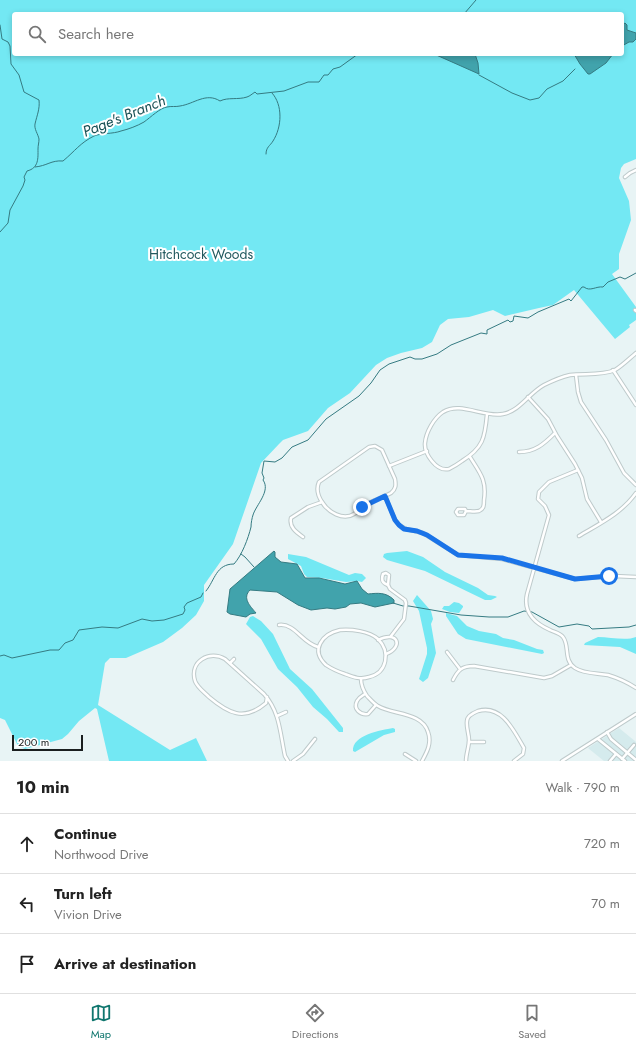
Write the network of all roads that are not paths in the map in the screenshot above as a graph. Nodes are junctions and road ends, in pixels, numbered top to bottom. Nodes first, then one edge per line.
1 (636, 170) edge
2 (625, 177) dead end
3 (636, 353) edge
4 (613, 370) junction
5 (576, 375) junction
6 (528, 397) junction
7 (636, 405) edge
8 (487, 414) junction
9 (555, 433) junction
10 (427, 451) junction
11 (519, 452) dead end
12 (470, 457) junction
13 (389, 466) junction
14 (578, 470) junction
15 (636, 485) edge
16 (636, 493) edge
17 (385, 496) junction
18 (322, 502) junction
19 (466, 511) dead end
20 (601, 522) junction
21 (579, 536) dead end
22 (303, 537) dead end
23 (534, 567) junction
24 (636, 577) edge
25 (388, 585) dead end
26 (279, 625) dead end
27 (391, 636) junction
28 (378, 640) junction
29 (318, 647) junction
30 (447, 652) dead end
31 (386, 654) junction
32 (234, 659) dead end
33 (230, 663) junction
34 (571, 665) junction
35 (460, 669) junction
36 (361, 679) junction
37 (453, 680) dead end
38 (636, 688) edge
39 (365, 694) junction
40 (267, 697) junction
41 (376, 705) junction
42 (286, 712) dead end
43 (636, 714) edge
44 (277, 716) junction
45 (608, 732) junction
46 (314, 739) dead end
47 (598, 739) junction
48 (469, 742) junction
49 (484, 742) dead end
50 (634, 745) dead end
51 (627, 752) junction
52 (406, 754) dead end
53 (616, 754) junction
54 (635, 759) edge
55 (623, 760) edge
56 (288, 761) edge
57 (293, 761) edge
58 (416, 761) edge
59 (422, 761) edge
60 (466, 761) edge
61 (514, 761) edge
62 (562, 761) edge
63 (610, 761) edge
64 (631, 761) edge

1 - 2 street
3 - 4 street
4 - 5 street
4 - 7 street
5 - 6 street
5 - 15 street
6 - 8 street
6 - 9 street
8 - 10 street
8 - 12 street
9 - 11 street
9 - 14 street
10 - 12 street
10 - 13 street
12 - 19 street
13 - 17 street
13 - 18 street
14 - 20 street
14 - 23 street
16 - 20 street
17 - 18 street
17 - 23 street
18 - 22 street
20 - 21 street
23 - 24 street
23 - 34 street
25 - 27 street
26 - 29 street
27 - 28 street
27 - 31 street
28 - 29 street
28 - 31 street
29 - 36 street
30 - 35 street
31 - 36 street
32 - 33 street
33 - 40 street
33 - 40 street
34 - 35 street
34 - 38 street
35 - 37 street
36 - 39 street
39 - 41 street
39 - 41 street
40 - 44 street
41 - 59 street
42 - 44 street
43 - 45 street
44 - 56 street
45 - 47 street
45 - 51 street
46 - 57 street
47 - 53 street
47 - 62 street
48 - 49 street
48 - 60 street
48 - 61 street
50 - 51 street
51 - 54 street
51 - 55 street
52 - 58 street
53 - 55 street
53 - 63 street
54 - 64 street

